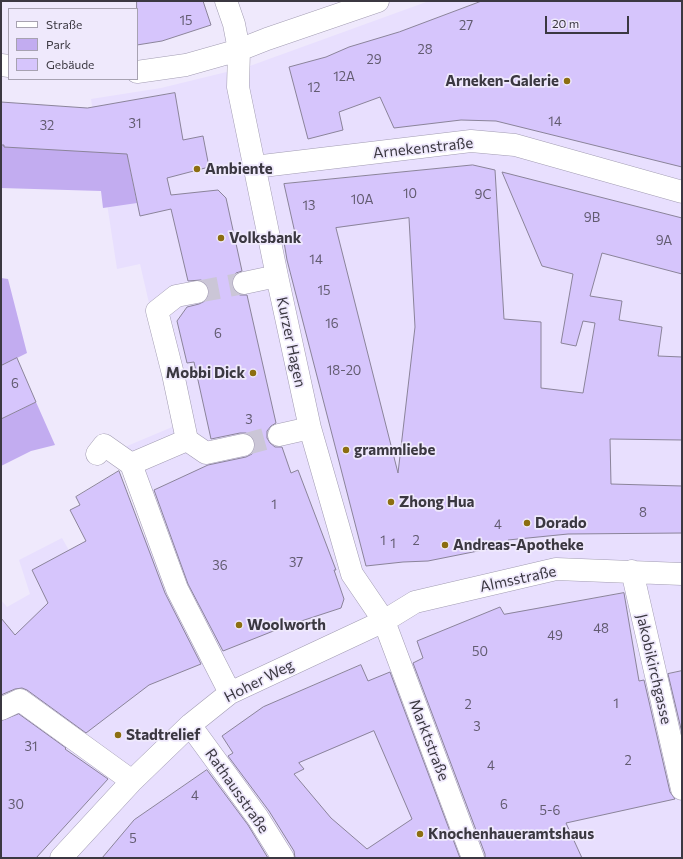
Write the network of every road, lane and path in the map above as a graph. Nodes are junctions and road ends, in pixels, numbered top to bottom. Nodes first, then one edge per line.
1 (226, 1) edge
2 (378, 1) edge
3 (239, 50) junction
4 (138, 72) edge
5 (254, 168) junction
6 (682, 192) edge
7 (277, 276) junction
8 (244, 283) tunnel mouth
9 (198, 292) tunnel mouth
10 (310, 428) junction
11 (279, 435) tunnel mouth
12 (187, 440) junction
13 (243, 445) tunnel mouth
14 (98, 454) dead end
15 (131, 464) junction
16 (632, 571) junction
17 (682, 574) edge
18 (384, 621) junction
19 (230, 693) junction
20 (1, 709) edge
21 (190, 725) junction
22 (132, 780) junction
23 (682, 789) edge
24 (61, 858) edge
25 (283, 858) edge
26 (473, 858) edge

1 - 3 street, Kurzer Hagen
2 - 3 street
3 - 4 street
3 - 5 street, Kurzer Hagen
5 - 6 street, Arnekenstraße
5 - 7 street, Kurzer Hagen
7 - 8 street
7 - 10 street, Kurzer Hagen
9 - 12 street
10 - 11 street
10 - 18 street, Kurzer Hagen
12 - 13 street
12 - 15 street
14 - 15 street
15 - 19 street
16 - 17 street, Almsstraße
16 - 18 street, Almsstraße
16 - 23 street, Jakobikirchgasse
18 - 19 street, Hoher Weg
18 - 26 street, Marktstraße
19 - 21 street, Hoher Weg
20 - 22 street
21 - 22 street, Hoher Weg
21 - 25 street, Rathausstraße
22 - 24 street, Hoher Weg

